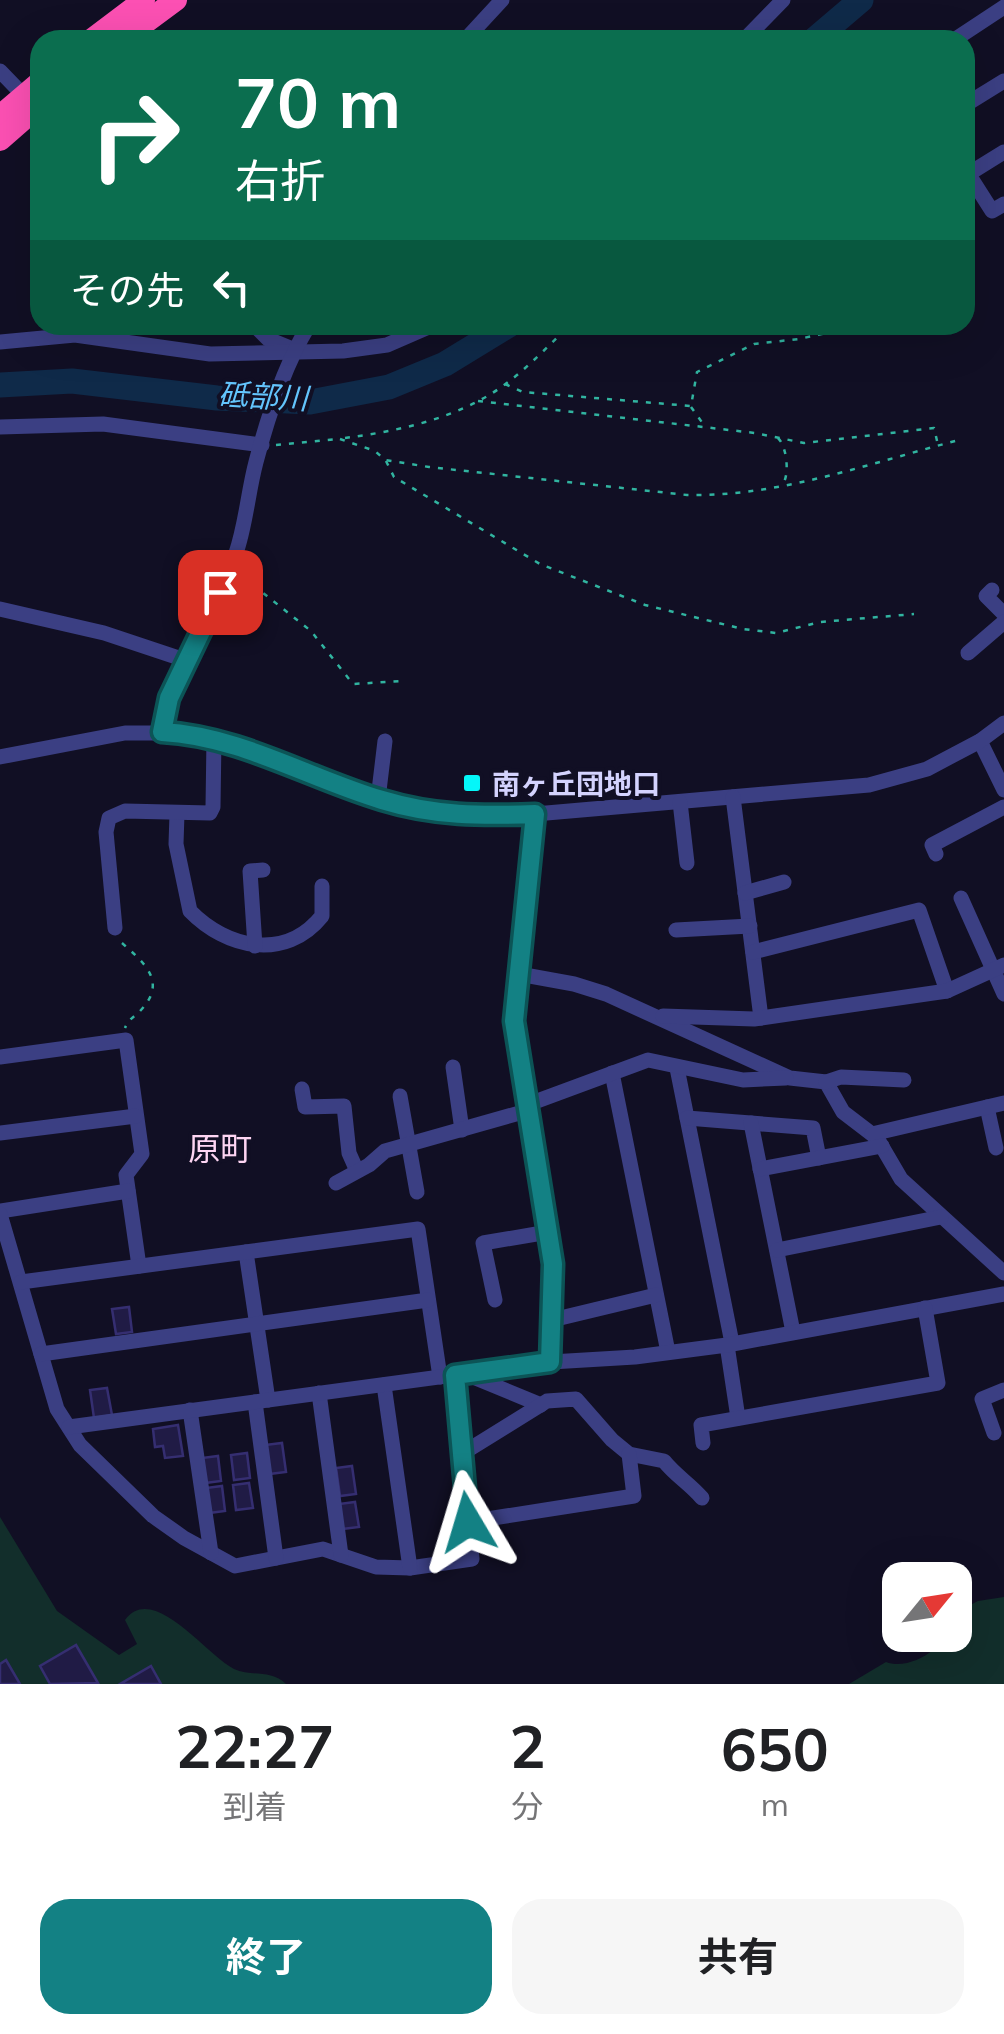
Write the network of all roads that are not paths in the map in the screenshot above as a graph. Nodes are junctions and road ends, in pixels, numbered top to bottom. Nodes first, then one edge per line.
1 (144, 0) edge
2 (176, 0) edge
3 (502, 0) edge
4 (783, 0) edge
5 (1004, 7) edge
6 (104, 30) edge
7 (136, 30) edge
8 (474, 30) edge
9 (754, 30) edge
10 (969, 30) edge
11 (0, 71) edge
12 (1004, 81) edge
13 (30, 95) edge
14 (975, 99) edge
15 (30, 103) edge
16 (30, 107) edge
17 (0, 116) edge
18 (0, 140) edge
19 (1004, 152) edge
20 (975, 162) edge
21 (975, 178) edge
22 (1004, 204) edge
23 (265, 335) edge
24 (303, 335) edge
25 (410, 335) edge
26 (0, 342) edge
27 (292, 355) junction
28 (0, 427) edge
29 (264, 439) junction
30 (992, 590) dead end
31 (0, 609) edge
32 (1004, 614) edge
33 (1004, 622) edge
34 (968, 653) dead end
35 (188, 662) junction
36 (1004, 723) edge
37 (162, 732) junction
38 (214, 738) junction
39 (980, 740) junction
40 (386, 741) dead end
41 (0, 757) edge
42 (1004, 790) edge
43 (733, 797) junction
44 (378, 799) junction
45 (680, 802) junction
46 (1004, 807) edge
47 (177, 814) junction
48 (535, 814) junction
49 (936, 854) dead end
50 (687, 862) dead end
51 (262, 870) dead end
52 (784, 882) dead end
53 (322, 886) dead end
54 (746, 893) junction
55 (961, 898) dead end
56 (750, 926) junction
57 (115, 928) road end
58 (676, 930) dead end
59 (254, 946) junction
60 (753, 952) junction
61 (999, 968) edge
62 (519, 974) junction
63 (947, 991) junction
64 (1004, 994) edge
65 (654, 1016) junction
66 (761, 1018) junction
67 (0, 1057) edge
68 (453, 1067) dead end
69 (677, 1068) junction
70 (612, 1074) junction
71 (790, 1078) junction
72 (904, 1080) dead end
73 (826, 1082) junction
74 (302, 1089) dead end
75 (400, 1096) dead end
76 (1004, 1103) edge
77 (529, 1107) junction
78 (987, 1107) junction
79 (136, 1116) junction
80 (687, 1118) junction
81 (750, 1123) junction
82 (462, 1130) junction
83 (0, 1132) edge
84 (877, 1140) junction
85 (408, 1143) junction
86 (995, 1148) edge
87 (819, 1158) junction
88 (760, 1169) junction
89 (357, 1171) junction
90 (336, 1183) dead end
91 (128, 1192) junction
92 (417, 1192) dead end
93 (0, 1212) edge
94 (941, 1217) junction
95 (548, 1232) junction
96 (777, 1250) junction
97 (246, 1252) junction
98 (139, 1266) junction
99 (1004, 1273) edge
100 (20, 1282) junction
101 (1004, 1294) edge
102 (656, 1295) junction
103 (428, 1300) junction
104 (496, 1300) dead end
105 (925, 1308) junction
106 (552, 1320) junction
107 (257, 1324) junction
108 (794, 1332) junction
109 (729, 1344) junction
110 (668, 1352) junction
111 (41, 1354) junction
112 (550, 1362) junction
113 (453, 1375) junction
114 (384, 1385) junction
115 (1004, 1390) edge
116 (319, 1393) junction
117 (261, 1401) junction
118 (541, 1405) junction
119 (190, 1410) junction
120 (738, 1418) junction
121 (69, 1426) junction
122 (994, 1433) dead end
123 (704, 1443) dead end
124 (629, 1454) junction
125 (460, 1455) junction
126 (702, 1498) dead end
127 (468, 1522) junction
128 (211, 1553) junction
129 (341, 1555) junction
130 (276, 1558) junction
131 (410, 1568) junction

1 - 6 highway
2 - 7 highway
3 - 8 street
4 - 9 street
5 - 10 street
11 - 13 street
12 - 14 street
15 - 17 highway
16 - 18 highway
19 - 20 street
21 - 22 street
23 - 27 street
24 - 27 street
25 - 27 street
26 - 27 street
27 - 29 street
28 - 29 street
29 - 35 street
30 - 32 street
31 - 35 street
33 - 34 street
35 - 37 street
36 - 39 street
37 - 38 street
37 - 41 street
38 - 44 street
38 - 47 street
39 - 42 street
39 - 43 street
40 - 44 street
43 - 45 street
43 - 54 street
44 - 48 street
45 - 48 street
45 - 50 street
46 - 49 street
47 - 57 street
47 - 59 street
48 - 62 street
51 - 59 street
52 - 54 street
53 - 59 street
54 - 56 street
55 - 61 street
56 - 58 street
56 - 60 street
60 - 63 street
60 - 66 street
61 - 63 street
61 - 64 street
62 - 65 street
62 - 77 street
63 - 66 street
65 - 66 street
65 - 71 street
67 - 79 street
68 - 82 street
69 - 70 street
69 - 71 street
69 - 80 street
70 - 77 street
70 - 102 street
71 - 73 street
72 - 73 street
73 - 84 street
74 - 89 street
75 - 85 street
76 - 78 street
77 - 82 street
77 - 95 street
78 - 84 street
78 - 86 street
79 - 83 street
79 - 91 street
80 - 81 street
80 - 109 street
81 - 87 street
81 - 88 street
82 - 85 street
84 - 87 street
84 - 94 street
85 - 89 street
85 - 92 street
87 - 88 street
88 - 96 street
89 - 90 street
91 - 93 street
91 - 98 street
93 - 100 street
94 - 96 street
94 - 99 street
95 - 104 street
95 - 106 street
96 - 108 street
97 - 98 street
97 - 103 street
97 - 107 street
98 - 100 street
100 - 111 street
101 - 105 street
102 - 106 street
102 - 110 street
103 - 107 street
103 - 113 street
105 - 108 street
105 - 120 street
106 - 112 street
107 - 111 street
107 - 117 street
108 - 109 street
109 - 110 street
109 - 120 street
110 - 112 street
111 - 121 street
112 - 113 street
113 - 114 street
113 - 118 street
113 - 125 street
114 - 116 street
114 - 131 street
115 - 122 street
116 - 117 street
116 - 129 street
117 - 119 street
117 - 130 street
118 - 124 street
118 - 125 street
119 - 121 street
119 - 128 street
120 - 123 street
121 - 128 street
124 - 126 street
124 - 127 street
125 - 127 street
127 - 131 street
128 - 130 street
129 - 130 street
129 - 131 street

